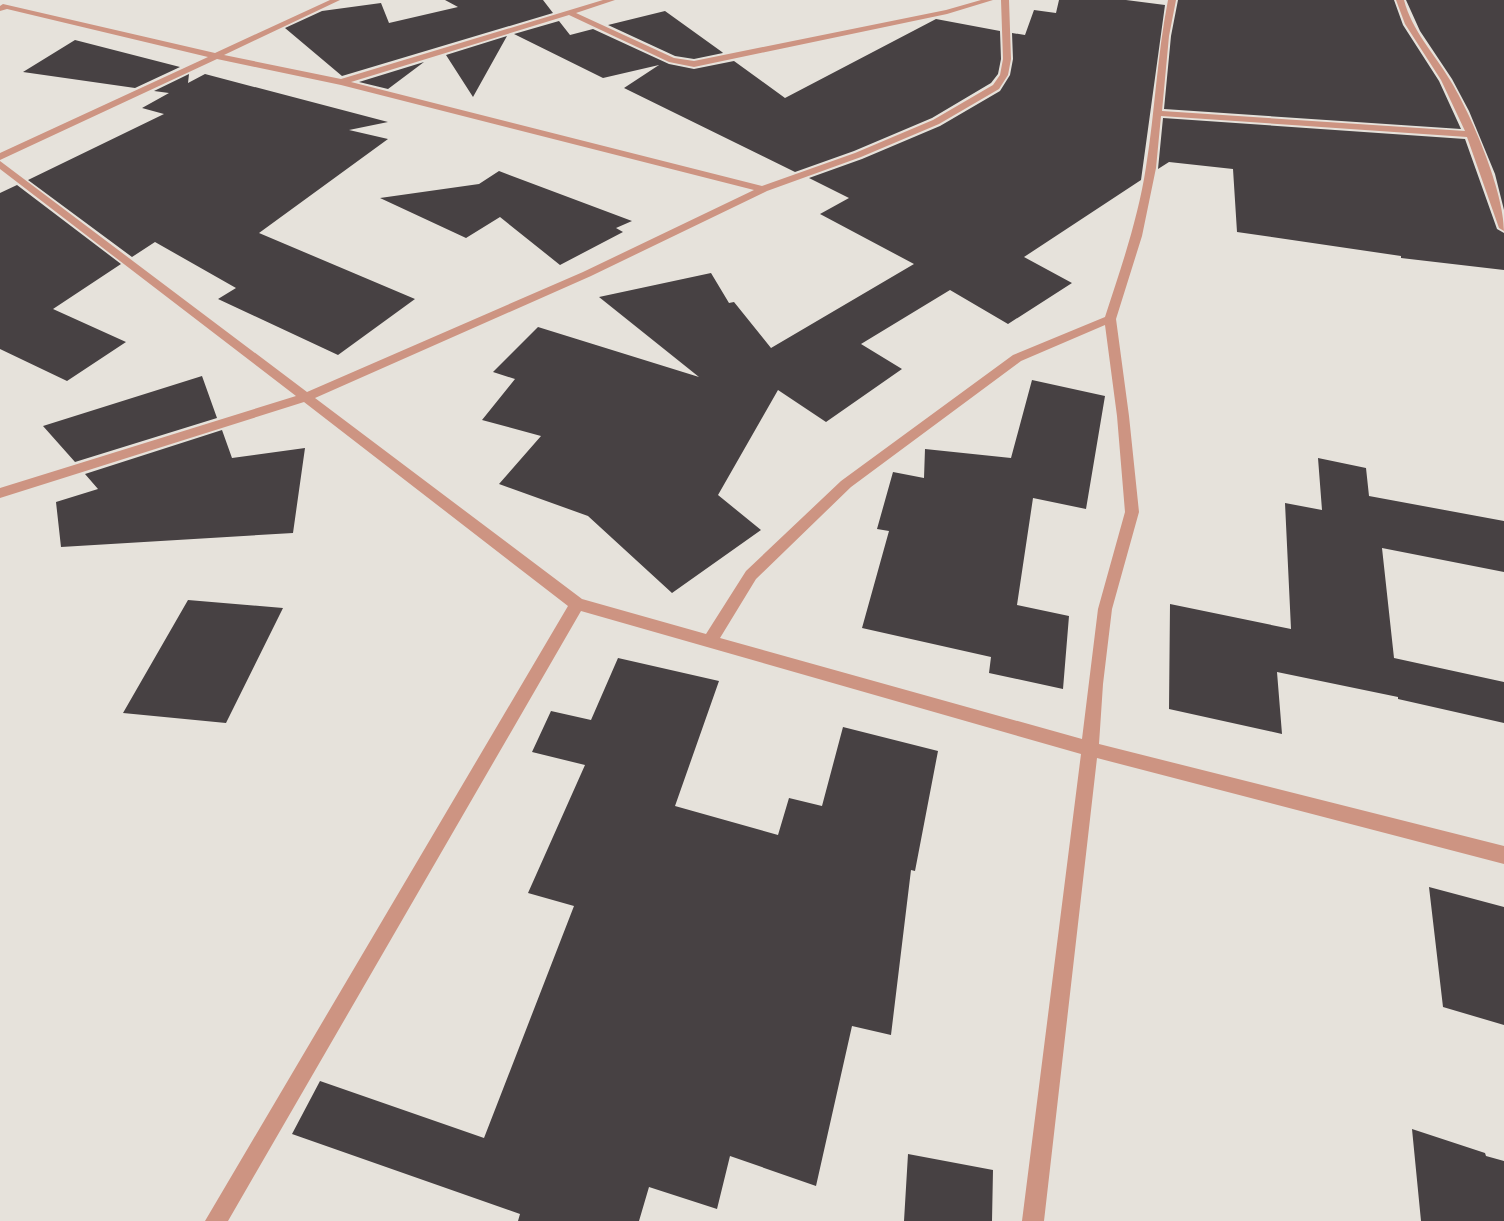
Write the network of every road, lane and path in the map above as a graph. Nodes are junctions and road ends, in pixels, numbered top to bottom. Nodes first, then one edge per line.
1 (16, 0) edge
2 (336, 0) edge
3 (611, 0) edge
4 (988, 0) edge
5 (1005, 0) edge
6 (1172, 0) edge
7 (1400, 0) edge
8 (3, 7) edge
9 (570, 13) junction
10 (216, 56) junction
11 (341, 82) junction
12 (1156, 113) junction
13 (1471, 134) junction
14 (0, 157) edge
15 (0, 164) edge
16 (763, 189) junction
17 (1504, 228) edge
18 (1110, 319) junction
19 (306, 397) junction
20 (0, 493) edge
21 (577, 604) junction
22 (710, 641) junction
23 (1090, 749) junction
24 (1504, 855) edge
25 (216, 1221) edge
26 (1033, 1221) edge

1 - 8 street
2 - 10 street
3 - 9 street
4 - 9 street
5 - 16 street
6 - 12 street
7 - 13 street
8 - 10 street
9 - 11 street
10 - 11 street
10 - 14 street
11 - 16 street
12 - 13 street
12 - 18 street
13 - 17 street
15 - 19 street
16 - 19 street
18 - 22 street
18 - 23 street
19 - 20 street
19 - 21 street
21 - 22 street
21 - 25 street
22 - 23 street
23 - 24 street
23 - 26 street

